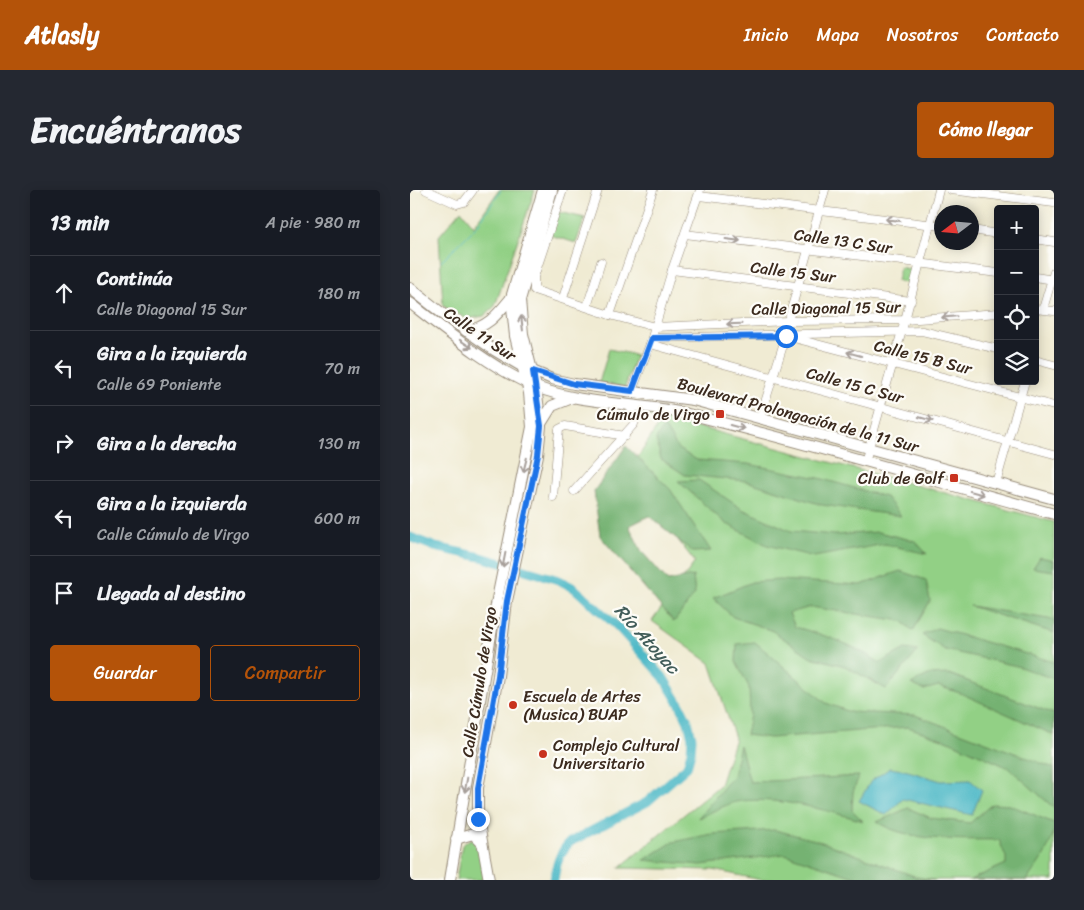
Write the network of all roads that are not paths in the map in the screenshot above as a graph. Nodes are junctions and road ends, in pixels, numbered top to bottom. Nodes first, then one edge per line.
1 (473, 190) edge
2 (543, 190) edge
3 (552, 190) edge
4 (563, 190) edge
5 (598, 190) edge
6 (653, 190) edge
7 (825, 190) edge
8 (939, 190) edge
9 (951, 190) edge
10 (429, 191) edge
11 (700, 193) edge
12 (1054, 203) edge
13 (819, 211) junction
14 (929, 224) junction
15 (934, 225) edge
16 (979, 231) edge
17 (994, 233) edge
18 (685, 234) junction
19 (1039, 240) edge
20 (1054, 242) edge
21 (808, 250) junction
22 (601, 262) dead end
23 (919, 264) junction
24 (672, 270) junction
25 (994, 273) edge
26 (1053, 277) edge
27 (1039, 278) edge
28 (799, 286) junction
29 (410, 288) edge
30 (511, 298) junction
31 (563, 298) junction
32 (911, 301) junction
33 (410, 303) edge
34 (587, 307) junction
35 (1039, 309) edge
36 (994, 312) edge
37 (1054, 312) edge
38 (610, 315) junction
39 (906, 320) junction
40 (788, 321) junction
41 (655, 327) junction
42 (466, 331) junction
43 (902, 332) junction
44 (786, 336) junction
45 (651, 341) junction
46 (994, 349) edge
47 (494, 350) junction
48 (490, 360) junction
49 (1039, 361) edge
50 (892, 364) junction
51 (1054, 365) edge
52 (523, 366) junction
53 (533, 371) junction
54 (772, 377) junction
55 (526, 382) junction
56 (1024, 385) edge
57 (536, 387) junction
58 (632, 391) junction
59 (1021, 396) junction
60 (572, 398) junction
61 (629, 406) junction
62 (879, 406) junction
63 (1054, 406) edge
64 (760, 418) junction
65 (541, 426) junction
66 (625, 436) junction
67 (1008, 441) junction
68 (868, 448) junction
69 (1054, 454) edge
70 (864, 462) junction
71 (996, 483) junction
72 (574, 492) dead end
73 (553, 497) dead end
74 (1054, 499) edge
75 (1054, 514) edge
76 (502, 600) junction
77 (474, 739) junction
78 (482, 762) junction
79 (456, 840) junction
80 (485, 851) junction
81 (450, 880) edge
82 (489, 880) edge

1 - 10 street
2 - 30 main road
53 -> 3 main road, Calle Cúmulo de Virgo
4 - 31 street, Calle Diagonal 15 Sur
5 - 31 street
6 - 38 street
7 - 13 street
8 - 14 street
9 - 12 street
11 - 13 street
11 - 18 street
14 -> 13 street
13 - 21 street
14 - 15 street
14 - 23 street
16 - 17 street
18 -> 21 street, Calle 13 C Sur
18 - 24 street
19 - 20 street
21 - 23 street, Calle 13 C Sur
21 - 28 street
22 - 34 street
23 - 25 street, Calle 13 C Sur
23 - 32 street
24 - 28 street, Calle 15 Sur
24 - 41 street
26 - 27 street
26 - 35 street
28 - 32 street, Calle 15 Sur
28 - 40 street
29 - 42 main road, Calle 11 Sur
30 - 42 main road
30 - 52 main road, Calle Cúmulo de Virgo
31 - 34 street, Calle Diagonal 15 Sur
32 - 39 street
33 -> 48 main road, Calle 11 Sur
34 - 38 street, Calle Diagonal 15 Sur
35 - 37 street
36 -> 39 street, Calle Diagonal 15 Sur
38 - 41 street, Calle Diagonal 15 Sur
39 - 40 street, Calle Diagonal 15 Sur
39 - 43 street
40 -> 41 street, Calle Diagonal 15 Sur
41 - 45 street
42 - 47 main road, Calle 11 Sur
43 - 44 street, Calle Diagonal 15 Sur
43 - 46 street, Calle Diagonal 15 Sur
43 - 50 street
44 - 45 street, Calle Diagonal 15 Sur
50 -> 44 street, Calle 15 B Sur
44 - 54 street
45 - 54 street, Calle 15 C Sur
45 - 58 street
47 - 48 main road
47 - 52 main road, Calle 11 Sur
48 - 55 main road, Calle 11 Sur
49 - 51 street
50 - 59 street, Calle 15 B Sur
50 - 62 street
52 - 53 main road, Calle 11 Sur
52 - 55 main road, Calle Cúmulo de Virgo
53 - 57 main road, Calle Cúmulo de Virgo
53 - 58 main road, Boulevard Prolongación de la 11 Sur
54 - 62 street, Calle 15 C Sur
54 - 64 street
55 - 57 main road, Calle 11 Sur
55 -> 76 main road, Calle Cúmulo de Virgo
56 - 59 street
57 - 60 main road, Boulevard Prolongación de la 11 Sur
57 - 65 main road, Calle Cúmulo de Virgo
58 - 64 main road, Boulevard Prolongación de la 11 Sur
59 - 63 street, Calle 15 B Sur
59 - 67 street
60 - 61 main road, Boulevard Prolongación de la 11 Sur
60 - 65 main road
61 - 66 street
61 -> 70 main road, Boulevard Prolongación de la 11 Sur
62 -> 67 street, Calle 15 C Sur
62 - 68 street
64 - 68 main road, Boulevard Prolongación de la 11 Sur
65 - 76 main road, Calle Cúmulo de Virgo
66 - 72 street
66 - 73 street
67 - 69 street, Calle 15 C Sur
67 - 71 street
68 - 70 street
68 - 71 main road, Boulevard Prolongación de la 11 Sur
70 -> 75 main road, Boulevard Prolongación de la 11 Sur
71 - 74 main road, Boulevard Prolongación de la 11 Sur
76 - 77 main road, Calle Cúmulo de Virgo
76 - 78 main road, Calle Cúmulo de Virgo
77 - 78 main road
77 -> 79 main road, Calle Cúmulo de Virgo
78 - 80 main road, Calle Cúmulo de Virgo
79 - 80 main road
79 - 81 main road, Calle Cúmulo de Virgo
80 - 82 main road, Calle Cúmulo de Virgo

